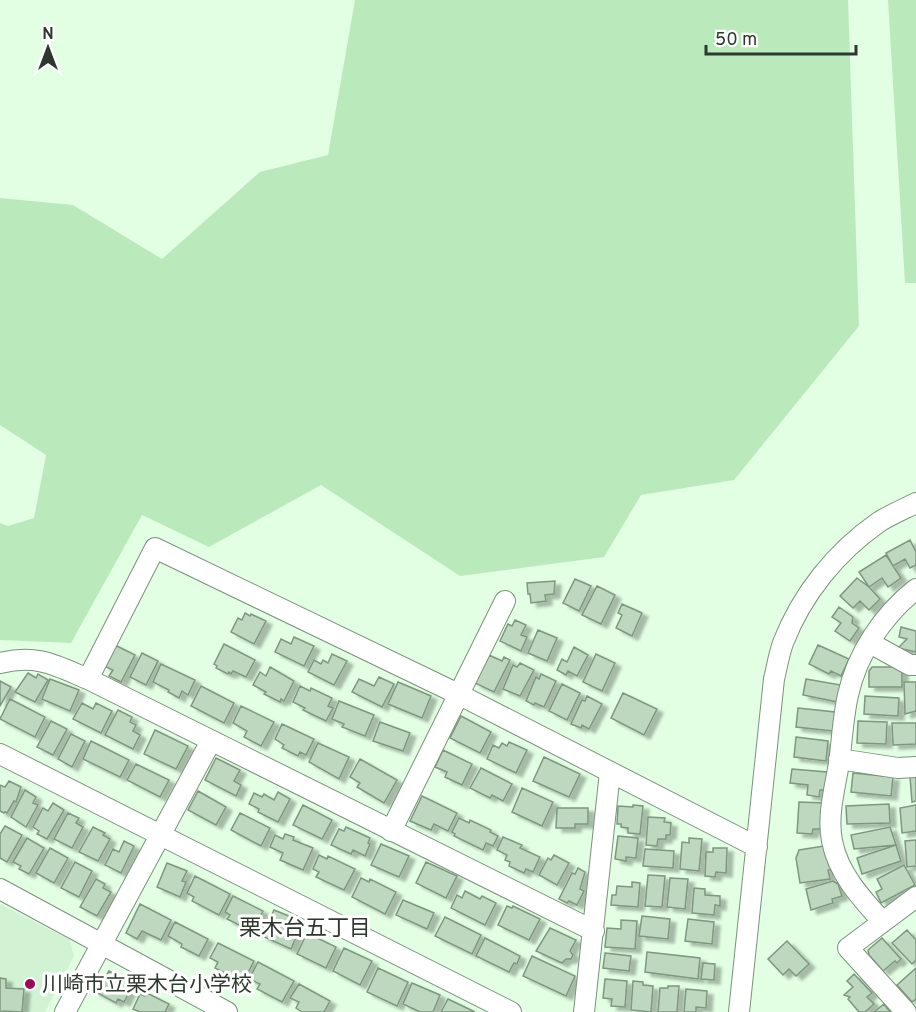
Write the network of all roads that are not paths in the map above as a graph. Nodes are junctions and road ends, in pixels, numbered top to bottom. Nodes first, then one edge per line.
1 (916, 503) edge
2 (916, 589) edge
3 (505, 601) dead end
4 (870, 643) junction
5 (0, 663) edge
6 (916, 665) edge
7 (88, 679) junction
8 (458, 694) junction
9 (211, 741) junction
10 (0, 754) edge
11 (839, 759) junction
12 (916, 767) edge
13 (610, 772) junction
14 (392, 831) junction
15 (161, 835) junction
16 (757, 847) junction
17 (0, 889) edge
18 (916, 897) edge
19 (882, 921) junction
20 (594, 931) junction
21 (101, 944) junction
22 (65, 1012) edge
23 (227, 1012) edge
24 (511, 1012) edge
25 (584, 1012) edge
26 (740, 1012) edge
27 (906, 1012) edge

1 - 16 street
2 - 4 street
3 - 8 street
4 - 6 street
4 - 11 street
5 - 7 street
7 - 8 street
7 - 9 street
8 - 13 street
8 - 14 street
9 - 14 street
9 - 15 street
10 - 15 street
11 - 12 street
11 - 19 street
13 - 16 street
13 - 20 street
14 - 20 street
15 - 21 street
15 - 24 street
16 - 26 street
17 - 21 street
18 - 19 street
19 - 27 street
20 - 25 street
21 - 22 street
21 - 23 street

